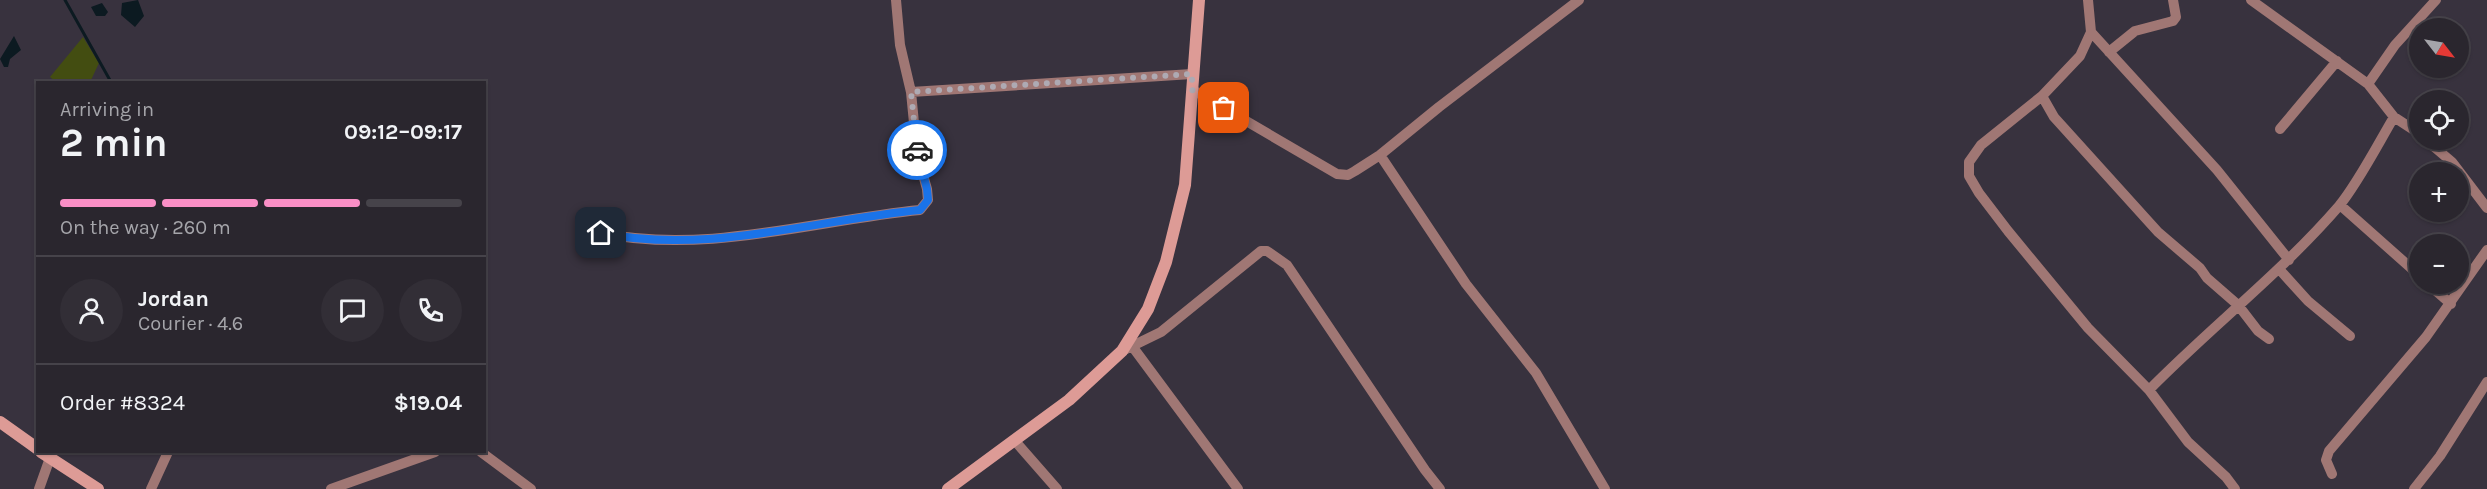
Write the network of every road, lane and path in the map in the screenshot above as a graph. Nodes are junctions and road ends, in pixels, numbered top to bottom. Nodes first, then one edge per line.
1 (896, 0) edge
2 (1199, 0) edge
3 (1579, 0) edge
4 (2088, 0) edge
5 (2173, 0) edge
6 (2252, 0) edge
7 (2436, 0) edge
8 (2091, 32) junction
9 (2109, 52) junction
10 (2337, 61) junction
11 (1192, 74) junction
12 (2368, 84) junction
13 (1192, 90) junction
14 (911, 92) junction
15 (2042, 96) junction
16 (2394, 117) junction
17 (2409, 127) edge
18 (2280, 129) dead end
19 (2438, 150) edge
20 (1380, 155) junction
21 (2340, 205) junction
22 (2487, 208) edge
23 (601, 233) dead end
24 (2487, 250) edge
25 (2289, 260) junction
26 (2409, 266) edge
27 (2279, 269) junction
28 (2440, 294) edge
29 (2451, 304) junction
30 (2238, 305) junction
31 (2350, 336) dead end
32 (2269, 339) dead end
33 (1127, 349) junction
34 (2487, 382) edge
35 (2149, 390) junction
36 (0, 422) edge
37 (1014, 441) junction
38 (36, 448) edge
39 (168, 453) edge
40 (432, 453) edge
41 (482, 453) edge
42 (46, 455) edge
43 (2332, 474) dead end
44 (39, 489) edge
45 (98, 489) edge
46 (151, 489) edge
47 (331, 489) edge
48 (531, 489) edge
49 (948, 489) edge
50 (1057, 489) edge
51 (1238, 489) edge
52 (1440, 489) edge
53 (1605, 489) edge
54 (2235, 489) edge
55 (2414, 489) edge

1 - 14 street
2 - 11 street
3 - 20 street
4 - 8 street
5 - 9 street
6 - 10 street
7 - 12 street
8 - 9 street
8 - 15 street
9 - 25 street
10 - 12 street
10 - 18 street
11 - 13 street
11 - 14 street
12 - 16 street
13 - 20 street
13 - 33 street
14 - 23 street
15 - 30 street
15 - 35 street
16 - 17 street
16 - 21 street
19 - 22 street
20 - 53 street
21 - 25 street
21 - 26 street
24 - 29 street
25 - 27 street
27 - 30 street
27 - 31 street
28 - 29 street
29 - 43 street
30 - 32 street
30 - 35 street
33 - 37 street
33 - 51 street
33 - 52 street
34 - 55 street
35 - 54 street
36 - 38 street
37 - 49 street
37 - 50 street
39 - 46 street
40 - 47 street
41 - 48 street
42 - 44 street
42 - 45 street

